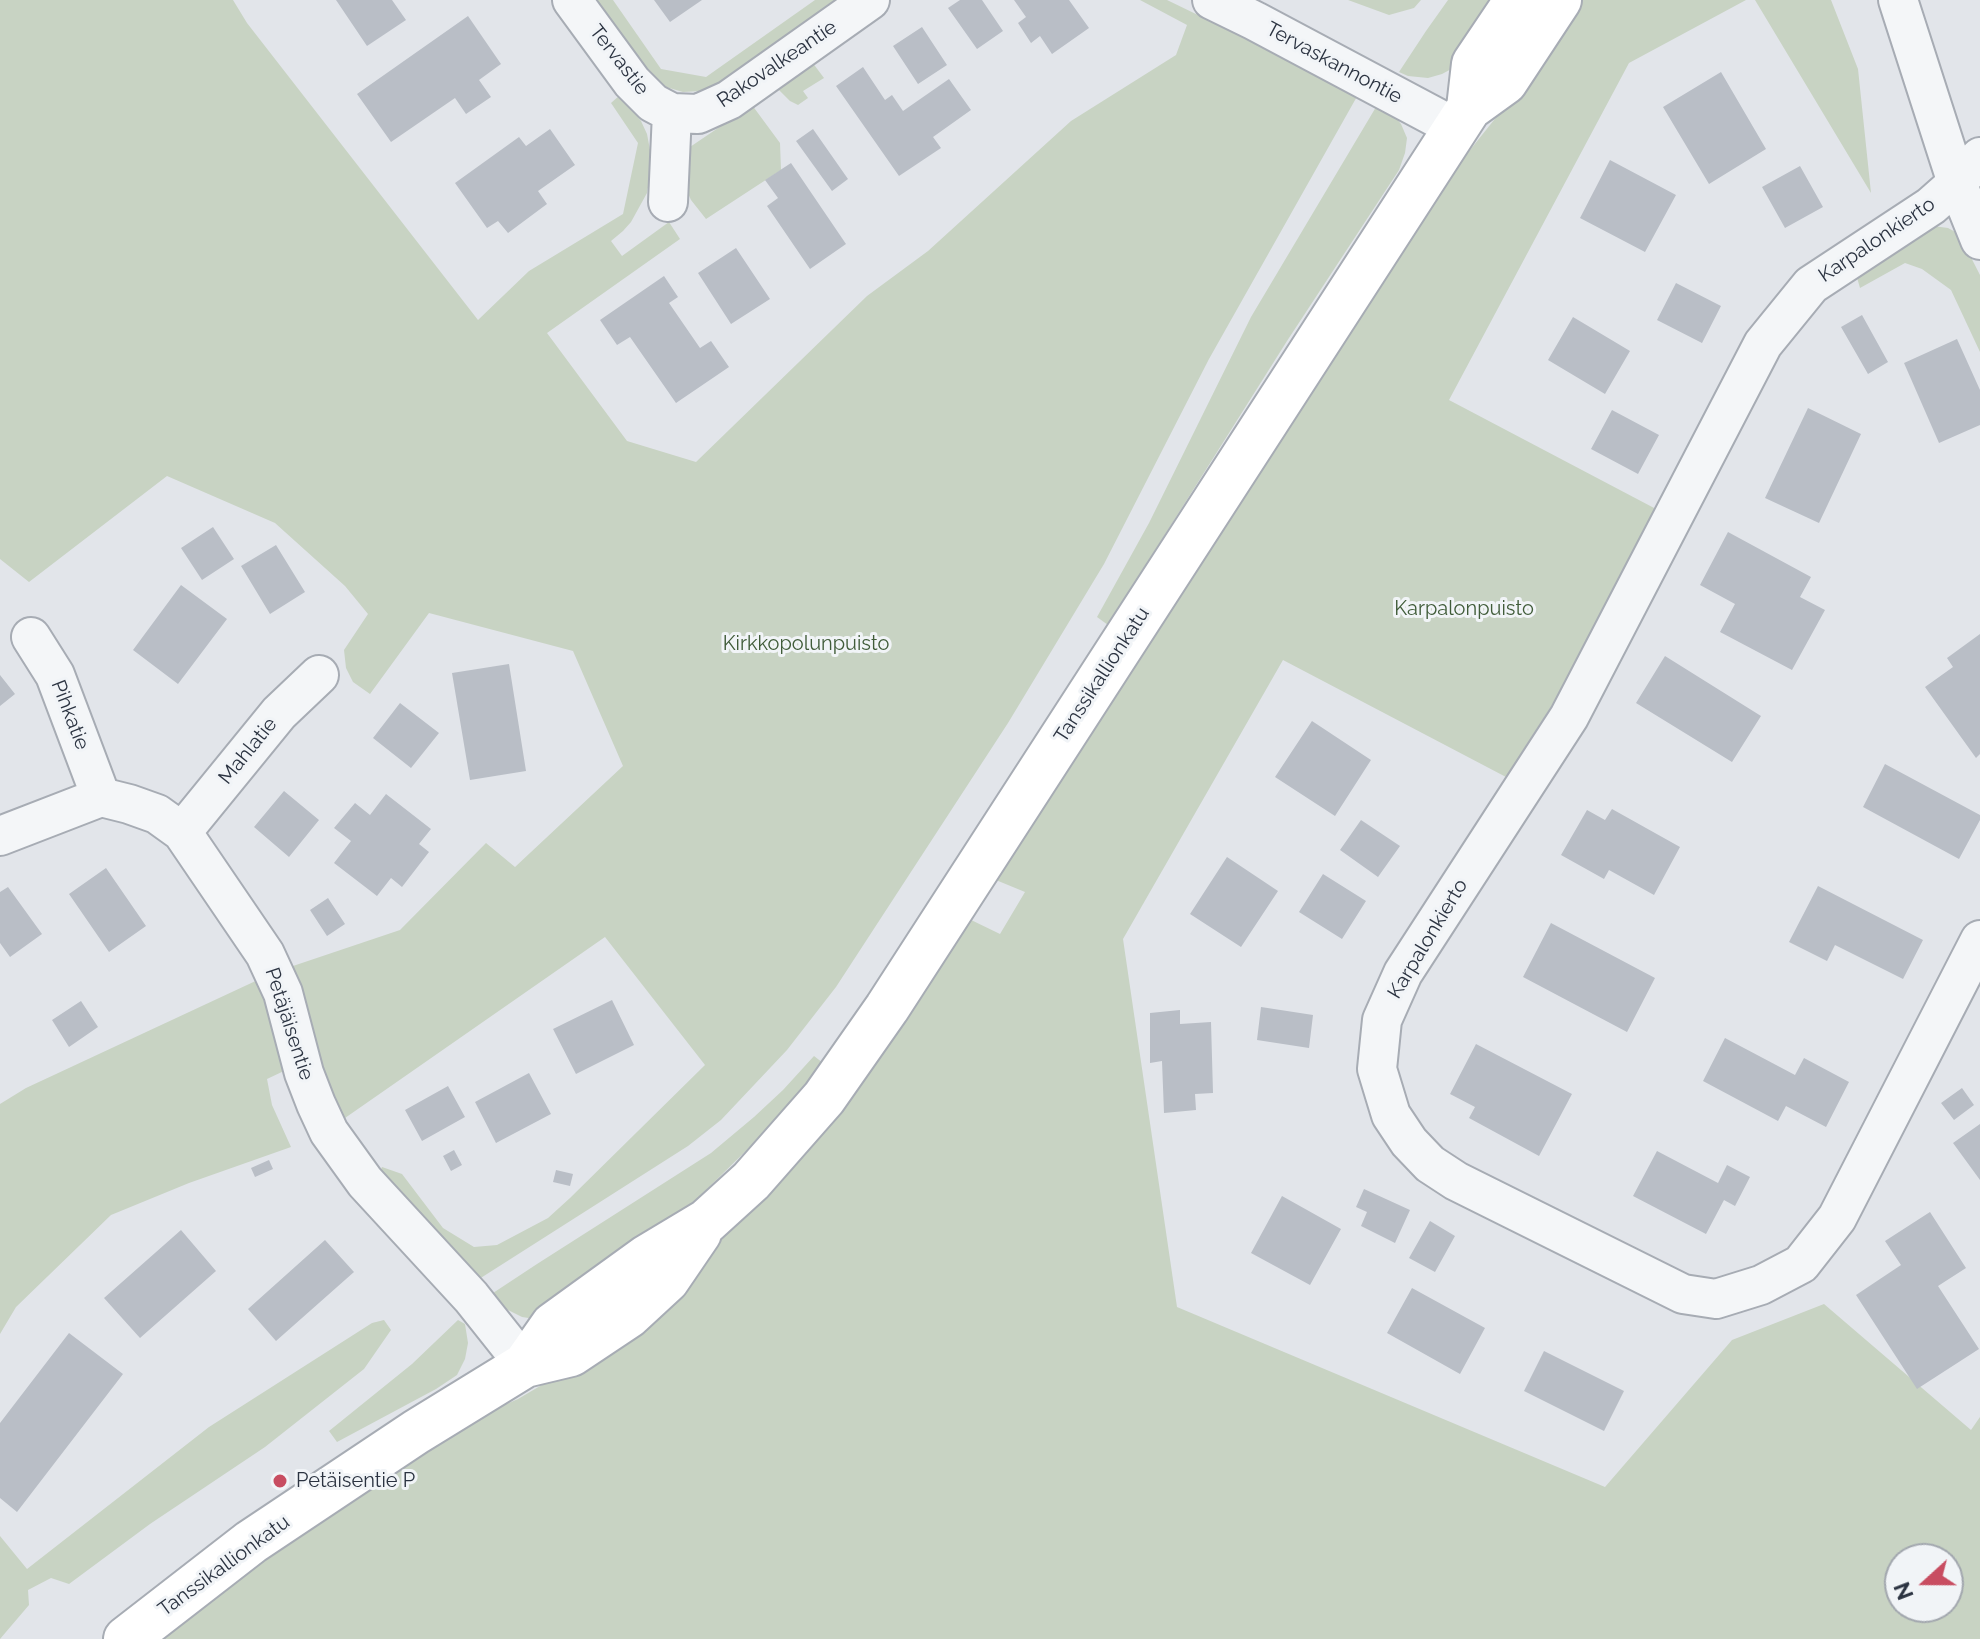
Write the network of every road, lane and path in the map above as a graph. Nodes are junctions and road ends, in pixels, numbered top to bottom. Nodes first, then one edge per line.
1 (572, 0) edge
2 (870, 0) edge
3 (1212, 0) edge
4 (1517, 0) edge
5 (1559, 0) edge
6 (1898, 0) edge
7 (672, 113) junction
8 (1462, 118) junction
9 (1969, 170) edge
10 (668, 202) dead end
11 (1980, 240) edge
12 (31, 637) dead end
13 (319, 675) dead end
14 (101, 797) junction
15 (182, 832) junction
16 (0, 836) edge
17 (1980, 940) edge
18 (525, 1365) junction
19 (126, 1639) edge

1 - 7 street, Tervastie
2 - 7 street, Rakovalkeantie
3 - 8 street, Tervaskannontie
4 - 8 street, Tanssikallionkatu
5 - 8 street, Tanssikallionkatu
6 - 9 street
7 - 10 street
8 - 18 street, Tanssikallionkatu
9 - 11 street
9 - 17 street, Karpalonkierto
12 - 14 street, Pihkatie
13 - 15 street, Mahlatie
14 - 15 street, Petäjäisentie
14 - 16 street
15 - 18 street, Petäjäisentie
18 - 19 street, Tanssikallionkatu

